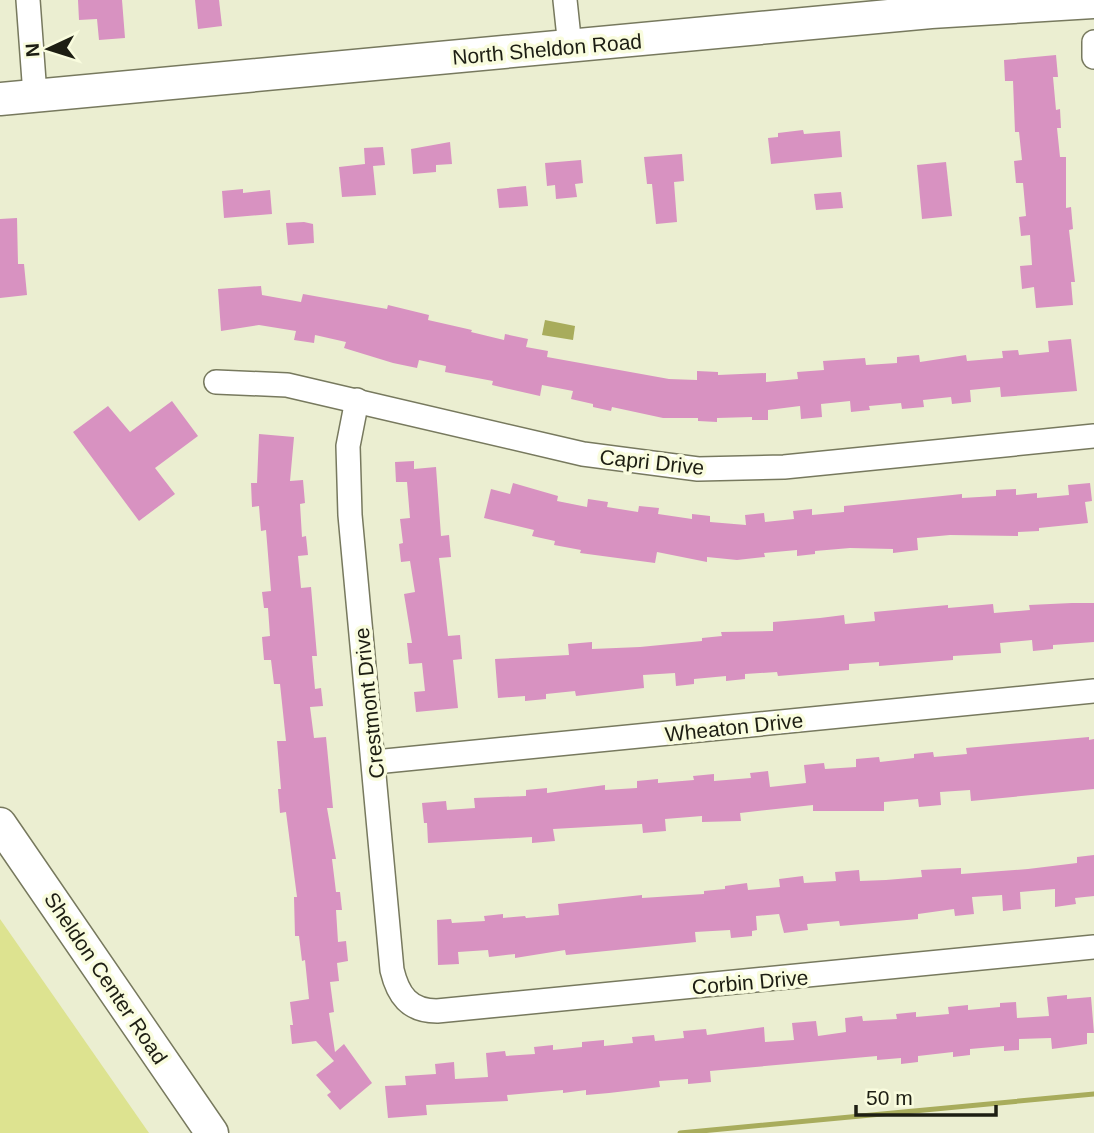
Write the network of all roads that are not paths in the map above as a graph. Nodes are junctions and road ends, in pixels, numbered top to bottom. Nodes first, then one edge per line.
1 (28, 0) edge
2 (565, 0) edge
3 (1094, 2) edge
4 (1094, 42) edge
5 (570, 47) junction
6 (1094, 57) edge
7 (35, 95) junction
8 (0, 99) edge
9 (216, 382) dead end
10 (357, 400) junction
11 (1094, 436) edge
12 (1094, 691) edge
13 (375, 762) junction
14 (0, 824) edge
15 (1094, 947) edge
16 (408, 1003) joint
17 (212, 1133) edge

1 - 7 street
2 - 5 street
3 - 5 street, North Sheldon Road
4 - 6 street
5 - 7 street, North Sheldon Road
7 - 8 street, North Sheldon Road
9 - 10 street, Capri Drive
10 - 11 street, Capri Drive
10 - 13 street, Crestmont Drive
12 - 13 street, Wheaton Drive
13 - 16 street, Crestmont Drive
14 - 17 street, Sheldon Center Road
15 - 16 street, Corbin Drive

